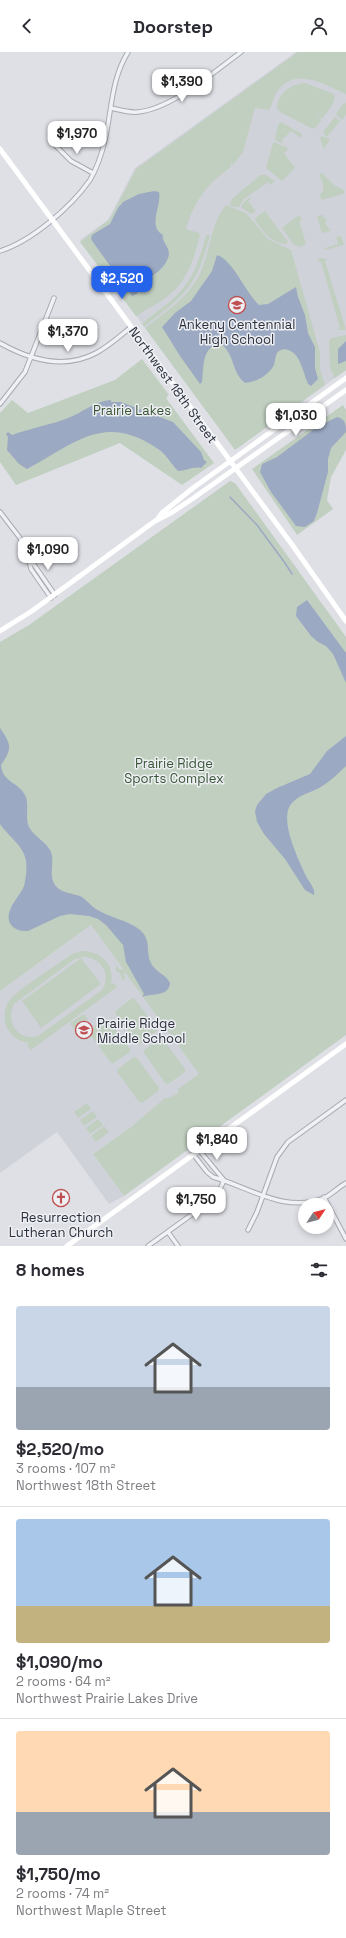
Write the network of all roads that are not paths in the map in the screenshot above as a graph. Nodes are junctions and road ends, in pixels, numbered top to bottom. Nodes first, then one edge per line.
1 (128, 52) edge
2 (241, 52) edge
3 (111, 108) junction
4 (54, 144) dead end
5 (0, 149) edge
6 (93, 173) junction
7 (52, 219) junction
8 (0, 251) edge
9 (54, 298) dead end
10 (131, 327) junction
11 (0, 343) edge
12 (31, 358) junction
13 (346, 378) edge
14 (346, 390) edge
15 (0, 404) edge
16 (230, 461) junction
17 (235, 468) junction
18 (0, 512) edge
19 (155, 521) junction
20 (28, 556) junction
21 (53, 596) junction
22 (346, 621) edge
23 (0, 631) edge
24 (346, 1044) edge
25 (346, 1100) edge
26 (199, 1150) junction
27 (193, 1154) junction
28 (224, 1180) junction
29 (346, 1183) edge
30 (263, 1195) junction
31 (324, 1197) junction
32 (248, 1230) dead end
33 (168, 1232) junction
34 (346, 1239) edge
35 (67, 1246) edge
36 (148, 1246) edge
37 (178, 1246) edge

1 - 3 street
2 - 3 street
3 - 6 street
4 - 6 street
5 - 7 main road, Northwest 18th Street
6 - 7 street
7 - 8 street
7 - 10 main road, Northwest 18th Street
9 - 12 street
10 - 12 street
10 - 16 main road, Northwest 18th Street
11 - 12 street
12 - 15 street
13 - 16 main road
14 - 17 main road
16 - 17 main road, Northwest 18th Street
16 - 19 main road
17 - 19 main road
17 - 22 main road, Northwest 18th Street
18 - 20 street
19 - 21 main road
20 - 21 street
20 - 21 street
21 - 23 main road
24 - 26 main road
25 - 30 street
26 - 27 main road
26 - 28 street
27 - 28 street
27 - 35 main road
28 - 30 street
28 - 33 street
29 - 31 street
30 - 31 street
30 - 32 street
31 - 34 street
33 - 36 street
33 - 37 street

